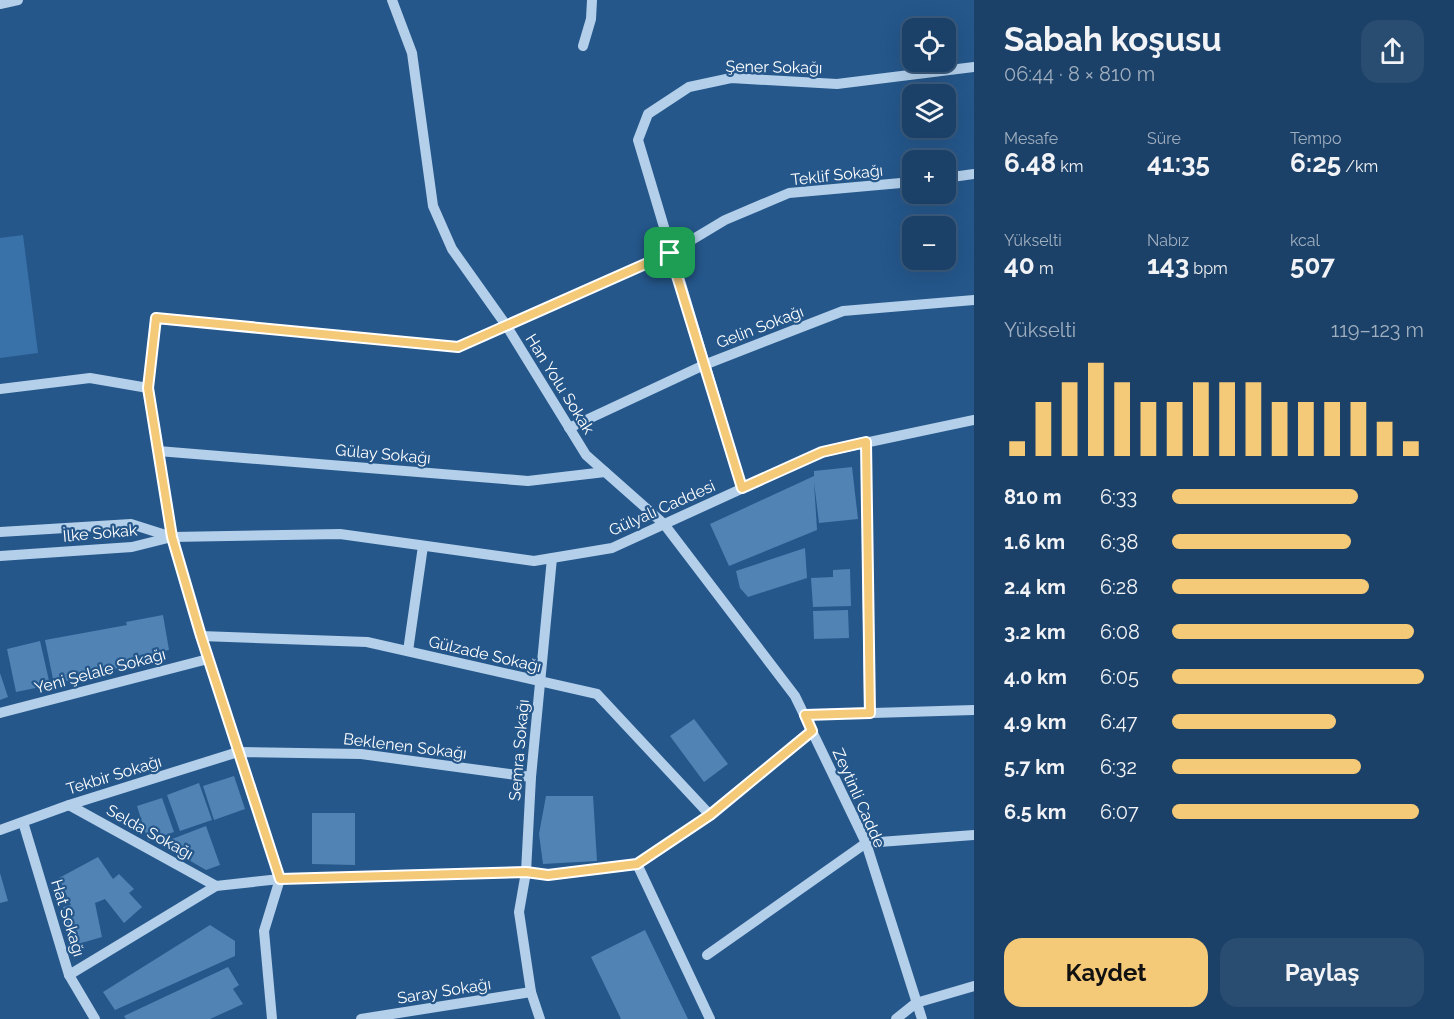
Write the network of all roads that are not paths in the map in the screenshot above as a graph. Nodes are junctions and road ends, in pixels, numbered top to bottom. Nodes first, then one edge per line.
1 (18, 0) edge
2 (392, 0) edge
3 (592, 0) edge
4 (0, 4) edge
5 (583, 46) dead end
6 (974, 67) edge
7 (974, 174) edge
8 (956, 176) edge
9 (902, 183) edge
10 (670, 253) junction
11 (974, 300) edge
12 (506, 325) junction
13 (704, 365) junction
14 (148, 388) junction
15 (0, 389) edge
16 (974, 420) edge
17 (570, 428) junction
18 (866, 442) junction
19 (158, 451) junction
20 (605, 472) junction
21 (742, 488) junction
22 (664, 524) junction
23 (0, 532) edge
24 (172, 537) junction
25 (423, 546) junction
26 (0, 556) edge
27 (552, 558) junction
28 (201, 636) junction
29 (408, 651) junction
30 (208, 659) junction
31 (539, 682) junction
32 (974, 710) edge
33 (0, 713) edge
34 (870, 713) junction
35 (805, 715) junction
36 (812, 731) junction
37 (238, 752) junction
38 (531, 777) junction
39 (69, 805) junction
40 (710, 815) junction
41 (23, 822) junction
42 (0, 830) edge
43 (974, 835) edge
44 (866, 843) junction
45 (637, 864) junction
46 (526, 872) junction
47 (280, 879) junction
48 (216, 886) junction
49 (707, 955) dead end
50 (69, 975) junction
51 (974, 986) edge
52 (531, 992) junction
53 (916, 1003) junction
54 (95, 1019) edge
55 (272, 1019) edge
56 (361, 1019) edge
57 (540, 1019) edge
58 (710, 1019) edge
59 (896, 1019) edge
60 (922, 1019) edge

1 - 4 street
2 - 12 street, Han Yolu Sokak
3 - 5 street
6 - 10 street, Şener Sokağı
7 - 8 street
9 - 10 street, Teklif Sokağı
10 - 12 street, Teklif Sokağı
10 - 13 street, Şener Sokağı
11 - 13 street, Gelin Sokağı
12 - 14 street, Teklif Sokağı
12 - 17 street, Han Yolu Sokak
13 - 17 street, Gelin Sokağı
13 - 21 street, Şener Sokağı
14 - 15 street
14 - 19 street
16 - 18 street, Gülyalı Caddesi
17 - 20 street, Han Yolu Sokak
18 - 21 street, Gülyalı Caddesi
18 - 34 street
19 - 20 street, Gülay Sokağı
19 - 24 street
20 - 22 street, Han Yolu Sokak
21 - 22 street, Gülyalı Caddesi
22 - 27 street, Gülyalı Caddesi
22 - 35 street, Zeytinli Cadde
23 - 24 street, İlke Sokak
24 - 25 street, Gülyalı Caddesi
24 - 26 street, İlke Sokak
24 - 28 street
25 - 27 street, Gülyalı Caddesi
25 - 29 street
27 - 31 street, Semra Sokağı
28 - 29 street, Gülzade Sokağı
28 - 30 street
29 - 31 street, Gülzade Sokağı
30 - 33 street, Yeni Şelale Sokağı
30 - 37 street
31 - 38 street, Semra Sokağı
31 - 40 street, Gülzade Sokağı
32 - 34 street
34 - 35 street
35 - 36 street, Zeytinli Cadde
36 - 40 street
36 - 44 street, Zeytinli Cadde
37 - 38 street, Beklenen Sokağı
37 - 39 street, Tekbir Sokağı
37 - 47 street
38 - 46 street, Semra Sokağı
39 - 41 street, Tekbir Sokağı
39 - 48 street, Selda Sokağı
40 - 45 street
41 - 42 street, Tekbir Sokağı
41 - 50 street, Hat Sokağı
43 - 44 street
44 - 49 street
44 - 53 street, Zeytinli Cadde
45 - 46 street
45 - 58 street
46 - 47 street
46 - 52 street, Semra Sokağı
47 - 48 street
47 - 55 street
48 - 50 street
50 - 54 street, Hat Sokağı
51 - 53 street
52 - 56 street, Saray Sokağı
52 - 57 street, Semra Sokağı
53 - 59 street
53 - 60 street, Zeytinli Cadde

